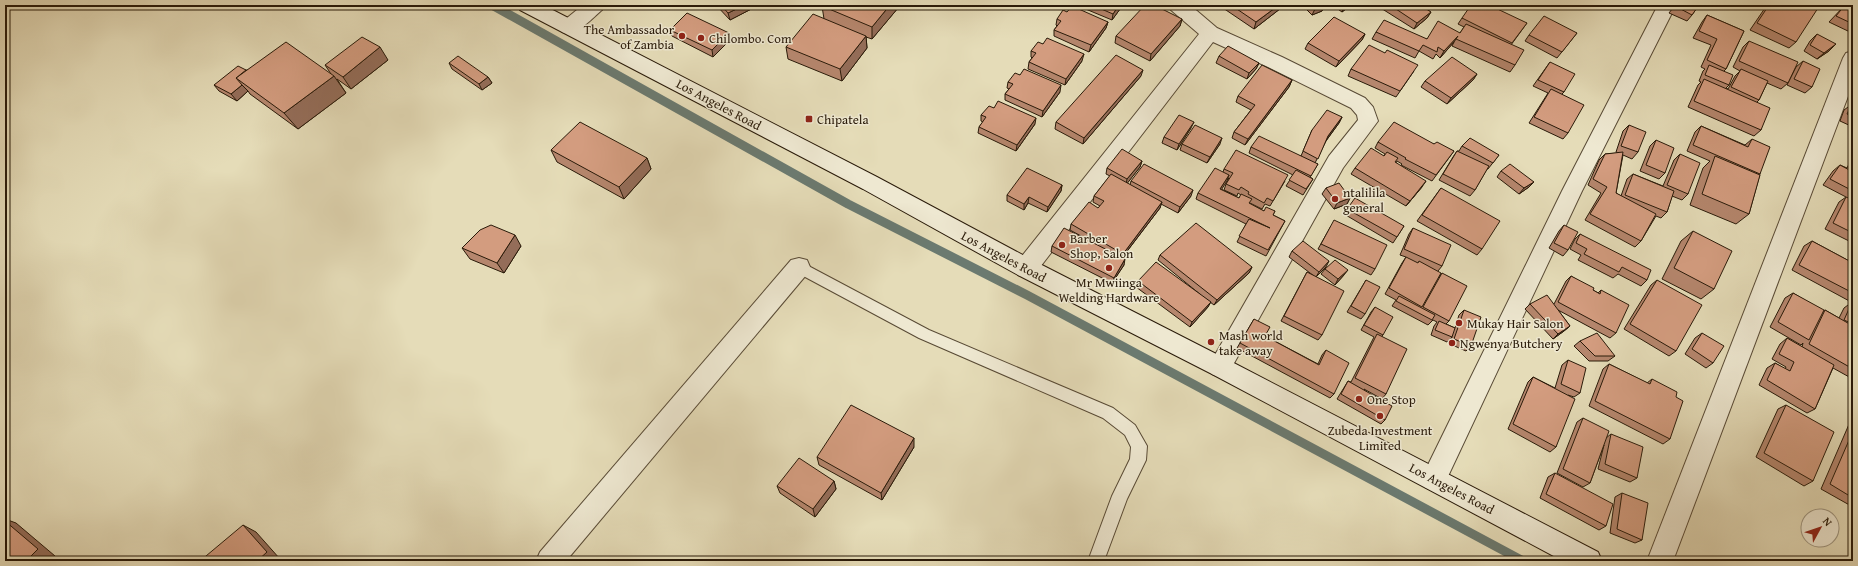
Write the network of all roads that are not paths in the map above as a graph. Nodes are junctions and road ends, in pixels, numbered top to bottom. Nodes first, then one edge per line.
1 (527, 5) edge
2 (595, 5) edge
3 (1178, 5) edge
4 (1667, 5) edge
5 (569, 27) junction
6 (1210, 33) junction
7 (1853, 58) edge
8 (799, 267) joint
9 (1026, 268) junction
10 (1220, 368) junction
11 (1434, 479) junction
12 (549, 561) edge
13 (1096, 561) edge
14 (1589, 561) edge
15 (1660, 561) edge

1 - 5 street, Los Angeles Road
2 - 5 street
3 - 6 street
4 - 11 street
5 - 9 street, Los Angeles Road
6 - 9 street
6 - 10 street
7 - 15 street
8 - 12 street
8 - 13 lane
9 - 10 street, Los Angeles Road
10 - 11 street, Los Angeles Road
11 - 14 street, Los Angeles Road

